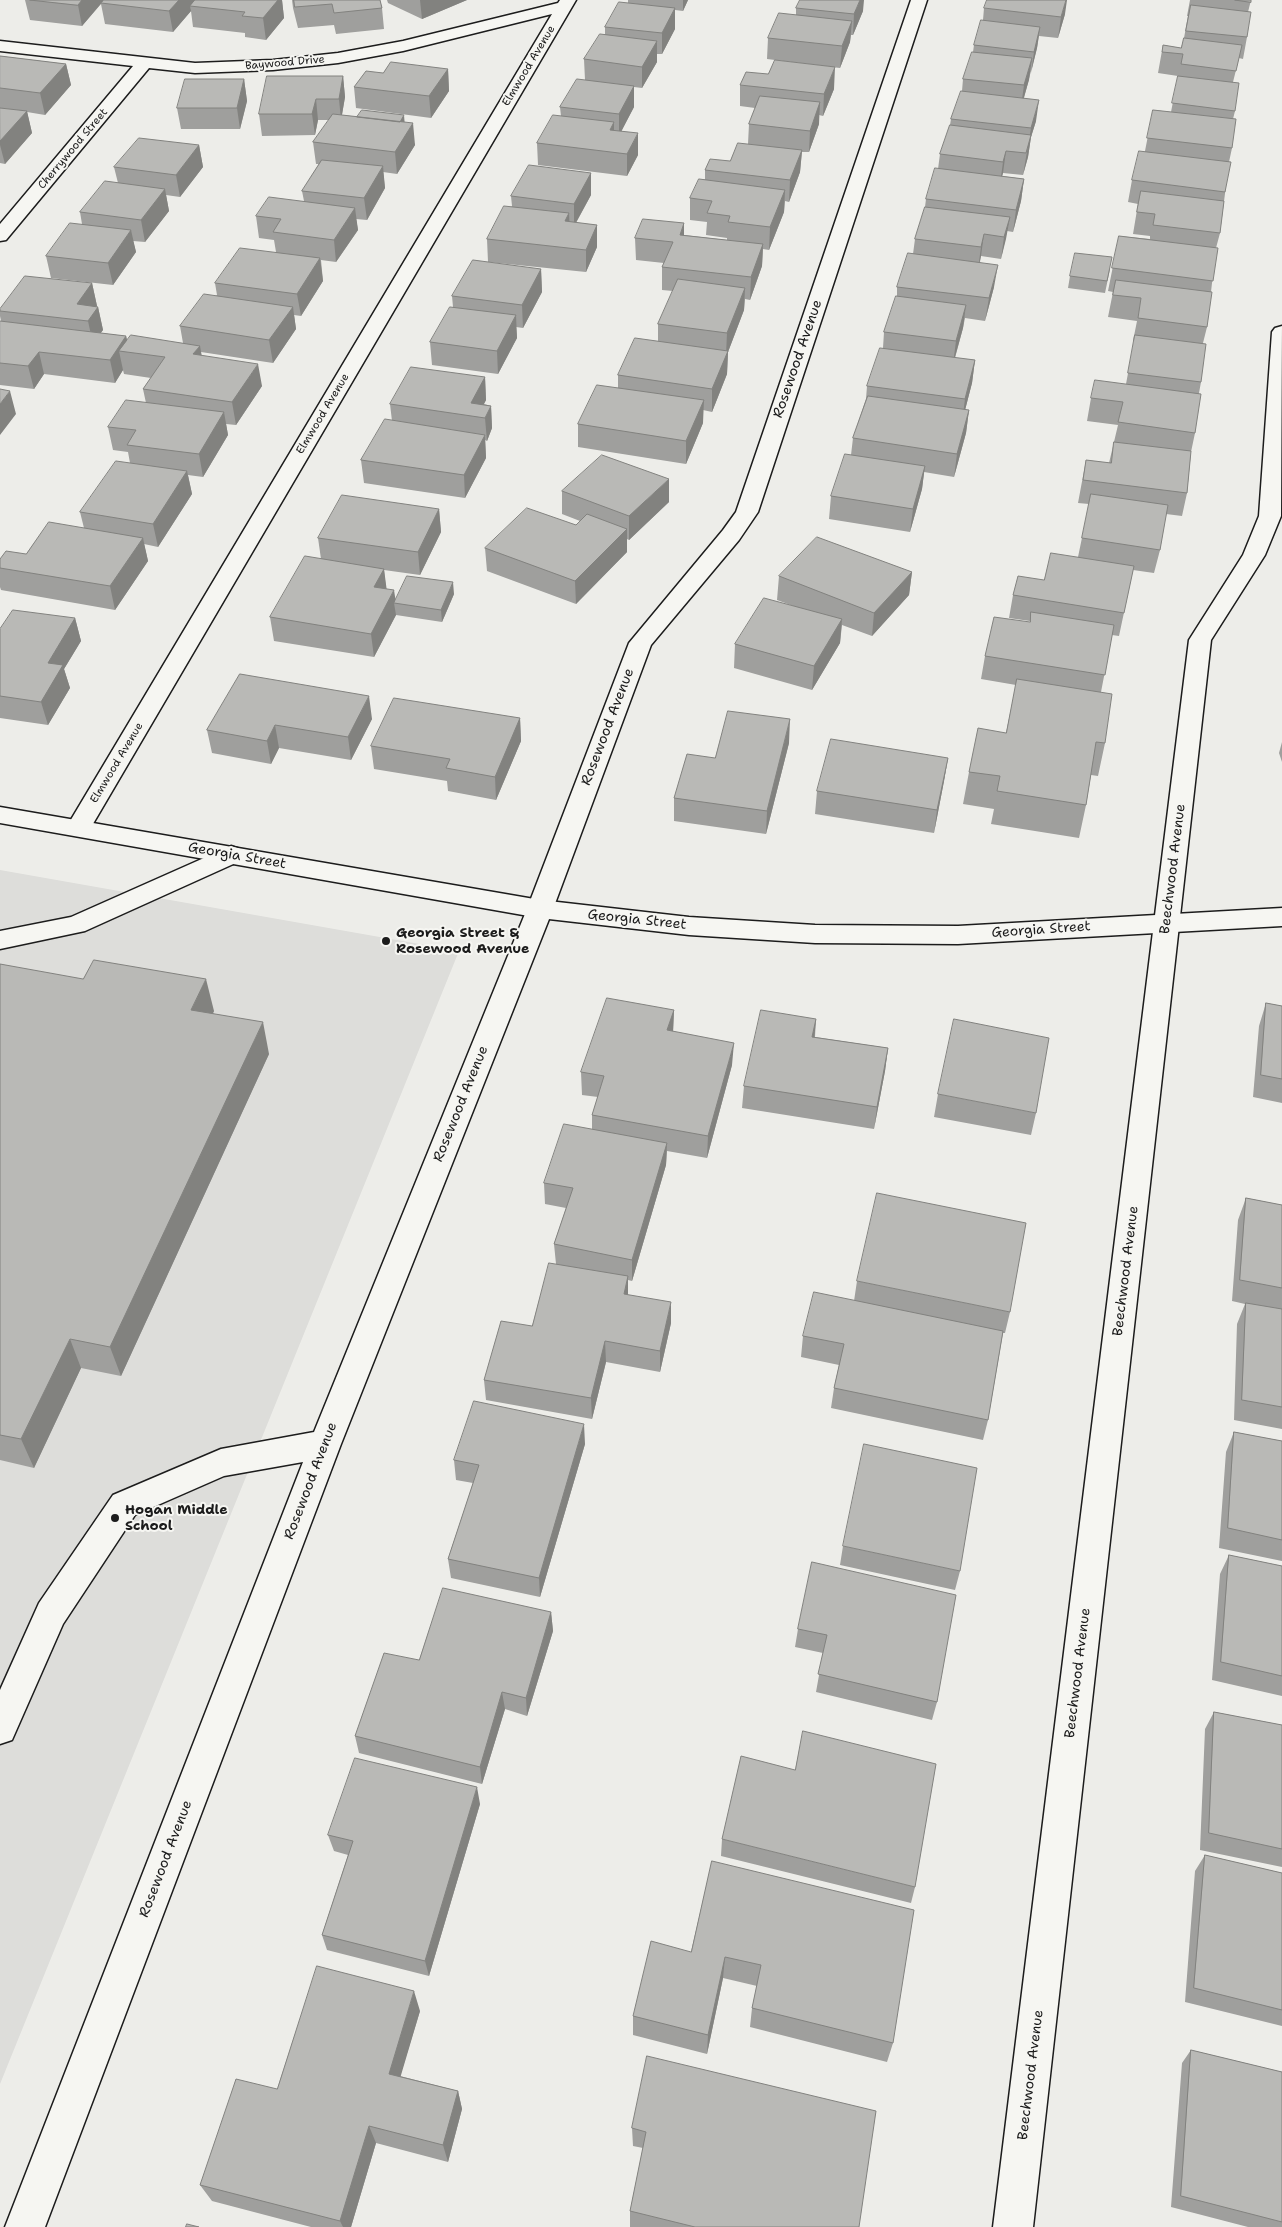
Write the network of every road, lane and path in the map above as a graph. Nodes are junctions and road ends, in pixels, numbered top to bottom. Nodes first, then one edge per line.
1 (919, 0) edge
2 (566, 3) edge
3 (0, 46) edge
4 (145, 62) junction
5 (0, 236) edge
6 (1282, 332) edge
7 (0, 815) edge
8 (78, 828) junction
9 (232, 855) junction
10 (540, 909) junction
11 (1282, 917) edge
12 (1167, 923) junction
13 (0, 940) edge
14 (325, 1444) junction
15 (0, 1728) edge
16 (25, 2227) edge
17 (1013, 2227) edge

1 - 10 street, Rosewood Avenue
2 - 4 street, Baywood Drive
2 - 8 street, Elmwood Avenue
3 - 4 street, Baywood Drive
4 - 5 street, Cherrywood Street
6 - 12 street, Beechwood Avenue
7 - 8 street, Georgia Street
8 - 9 street, Georgia Street
9 - 10 street, Georgia Street
9 - 13 street
10 - 12 street, Georgia Street
10 - 14 street, Rosewood Avenue
11 - 12 street, Georgia Street
12 - 17 street, Beechwood Avenue
14 - 15 street
14 - 16 street, Rosewood Avenue

